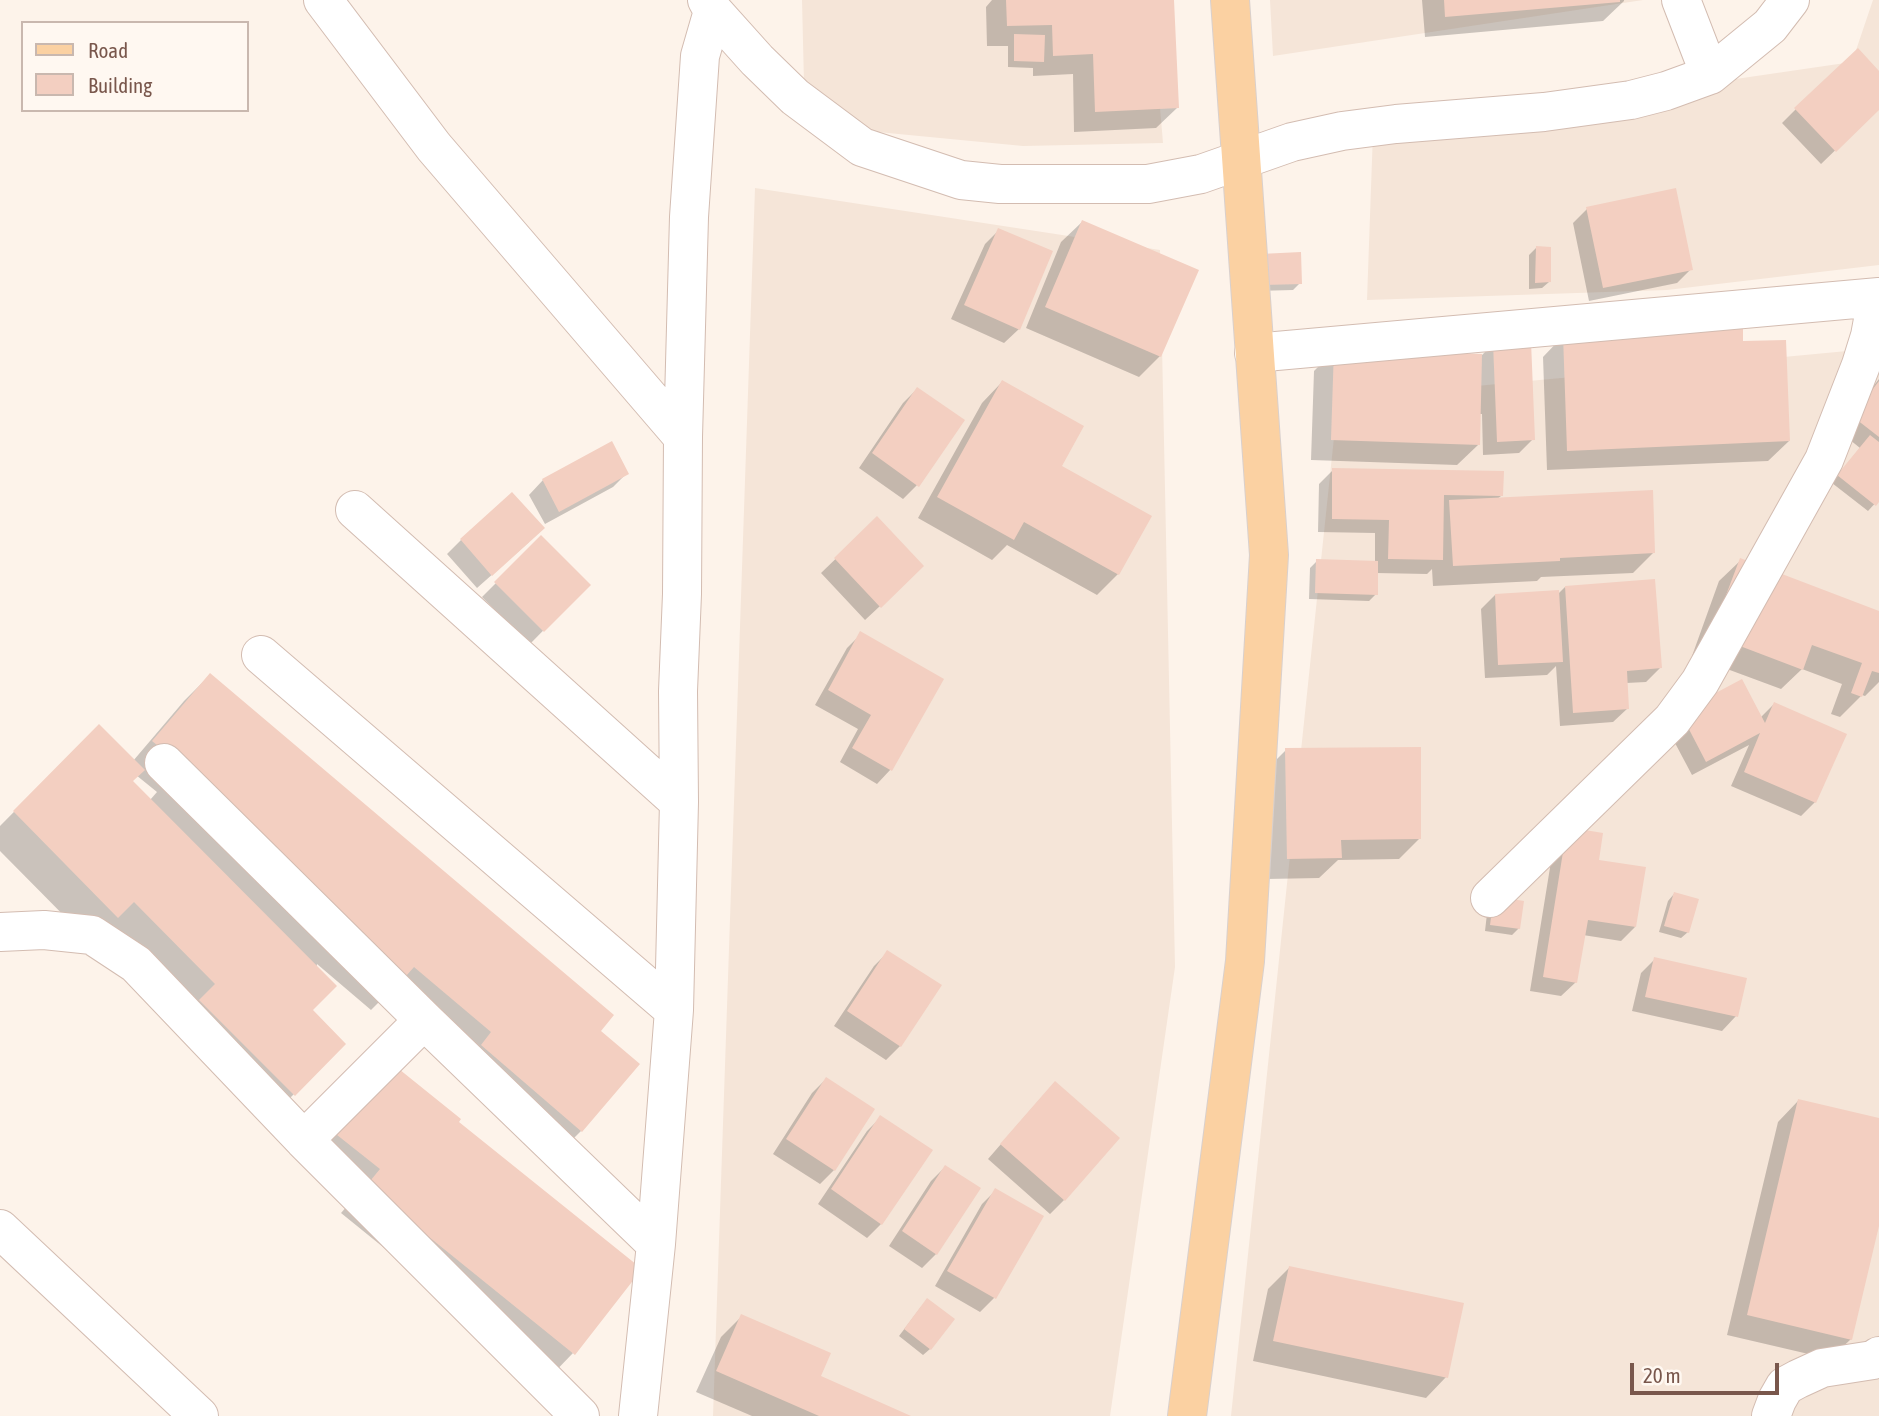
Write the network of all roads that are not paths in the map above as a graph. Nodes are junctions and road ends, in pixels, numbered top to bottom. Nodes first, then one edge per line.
1 (323, 0) edge
2 (1230, 0) edge
3 (1681, 0) edge
4 (1790, 0) edge
5 (710, 6) edge
6 (1710, 75) junction
7 (1240, 160) junction
8 (1878, 298) edge
9 (1254, 353) junction
10 (683, 436) junction
11 (355, 510) dead end
12 (261, 655) dead end
13 (164, 762) dead end
14 (679, 802) junction
15 (1490, 898) dead end
16 (0, 933) edge
17 (674, 1010) junction
18 (424, 1020) junction
19 (304, 1140) junction
20 (0, 1229) edge
21 (656, 1244) junction
22 (1879, 1356) edge
23 (199, 1416) edge
24 (580, 1416) edge
25 (638, 1416) edge
26 (1188, 1416) edge
27 (1770, 1416) edge

1 - 10 street
2 - 7 main road
3 - 6 street
4 - 6 street
5 - 7 street
5 - 10 street
6 - 7 street
7 - 9 main road
8 - 9 street
8 - 15 street
9 - 26 main road
10 - 14 street
11 - 14 street
12 - 17 street
13 - 18 street
14 - 17 street
16 - 19 street
17 - 21 street
18 - 19 street
18 - 21 street
19 - 24 street
20 - 23 street
21 - 25 street
22 - 27 street

